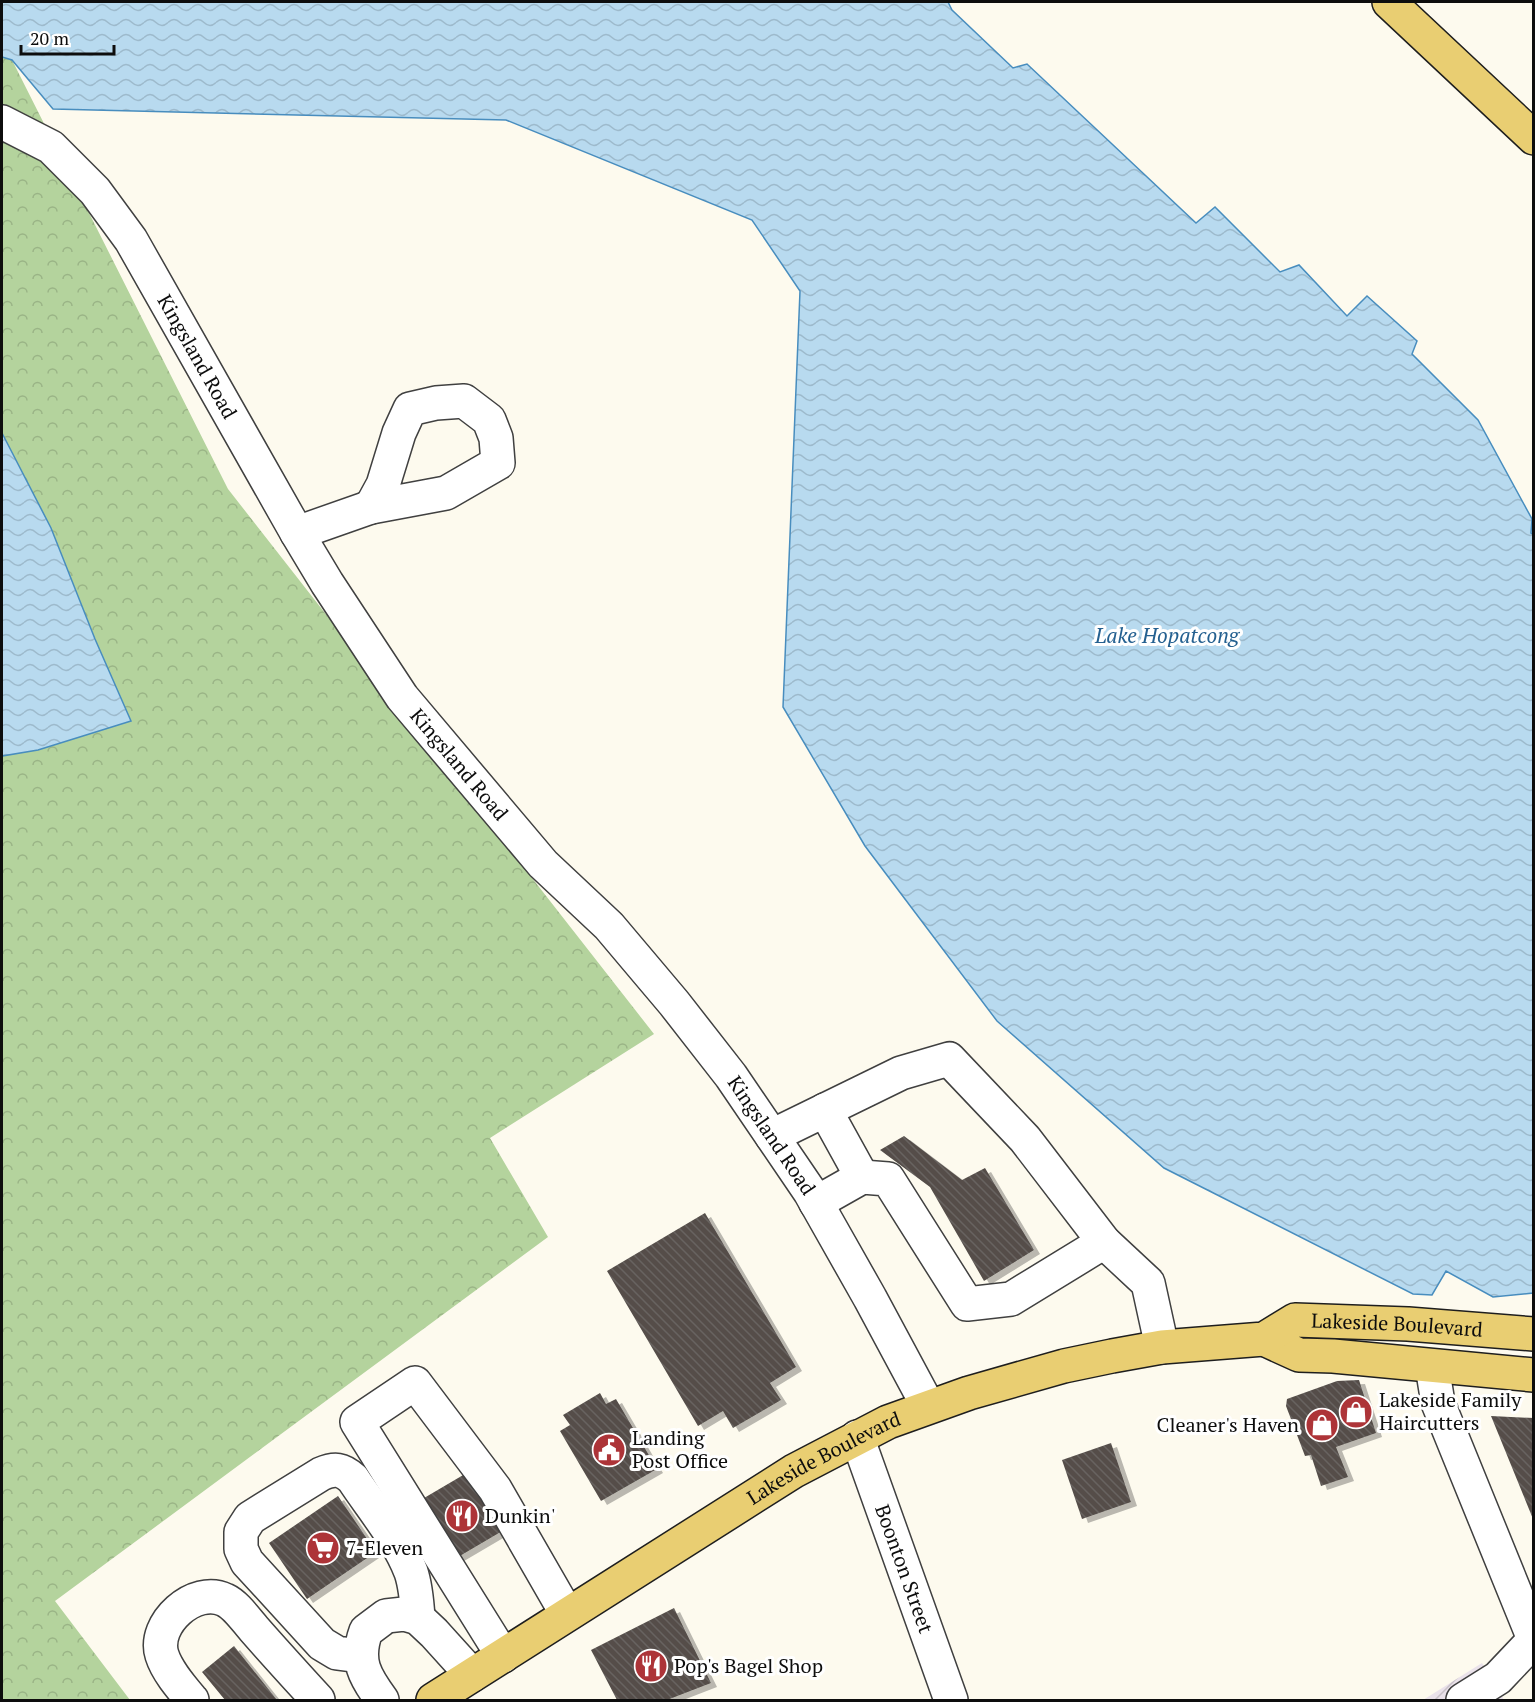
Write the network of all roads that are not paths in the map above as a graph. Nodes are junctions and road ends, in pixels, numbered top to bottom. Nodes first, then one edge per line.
1 (1389, 2) edge
2 (2, 122) edge
3 (1533, 138) edge
4 (371, 507) dead end
5 (297, 533) junction
6 (825, 1110) junction
7 (772, 1136) junction
8 (862, 1177) junction
9 (816, 1203) junction
10 (1104, 1242) junction
11 (1533, 1334) edge
12 (1264, 1339) junction
13 (1162, 1347) junction
14 (1432, 1366) junction
15 (1533, 1375) edge
16 (928, 1406) junction
17 (857, 1437) junction
18 (567, 1614) junction
19 (418, 1618) junction
20 (1533, 1640) edge
21 (360, 1656) junction
22 (503, 1656) junction
23 (472, 1675) junction
24 (192, 1701) edge
25 (318, 1701) edge
26 (382, 1701) edge
27 (434, 1701) edge
28 (951, 1701) edge
29 (1463, 1701) edge

1 - 3 main road
2 - 5 street, Kingsland Road
4 - 5 street
5 - 7 street, Kingsland Road
6 - 7 street
6 - 8 street
6 - 10 street
7 - 9 street, Kingsland Road
8 - 9 street
8 - 10 street
9 - 16 street, Kingsland Road
10 - 13 street
11 - 12 main road, Lakeside Boulevard
12 - 13 main road, Lakeside Boulevard
12 - 14 main road, Lakeside Boulevard
13 - 16 main road, Lakeside Boulevard
14 - 15 main road, Lakeside Boulevard
14 - 20 street
16 - 17 main road, Lakeside Boulevard
17 - 18 main road, Lakeside Boulevard
17 - 28 street, Boonton Street
18 - 22 main road, Lakeside Boulevard
18 - 22 street
19 - 21 street
19 - 21 street
19 - 23 street
20 - 29 street
21 - 26 street
22 - 23 main road, Lakeside Boulevard
23 - 27 main road, Lakeside Boulevard
24 - 25 street

